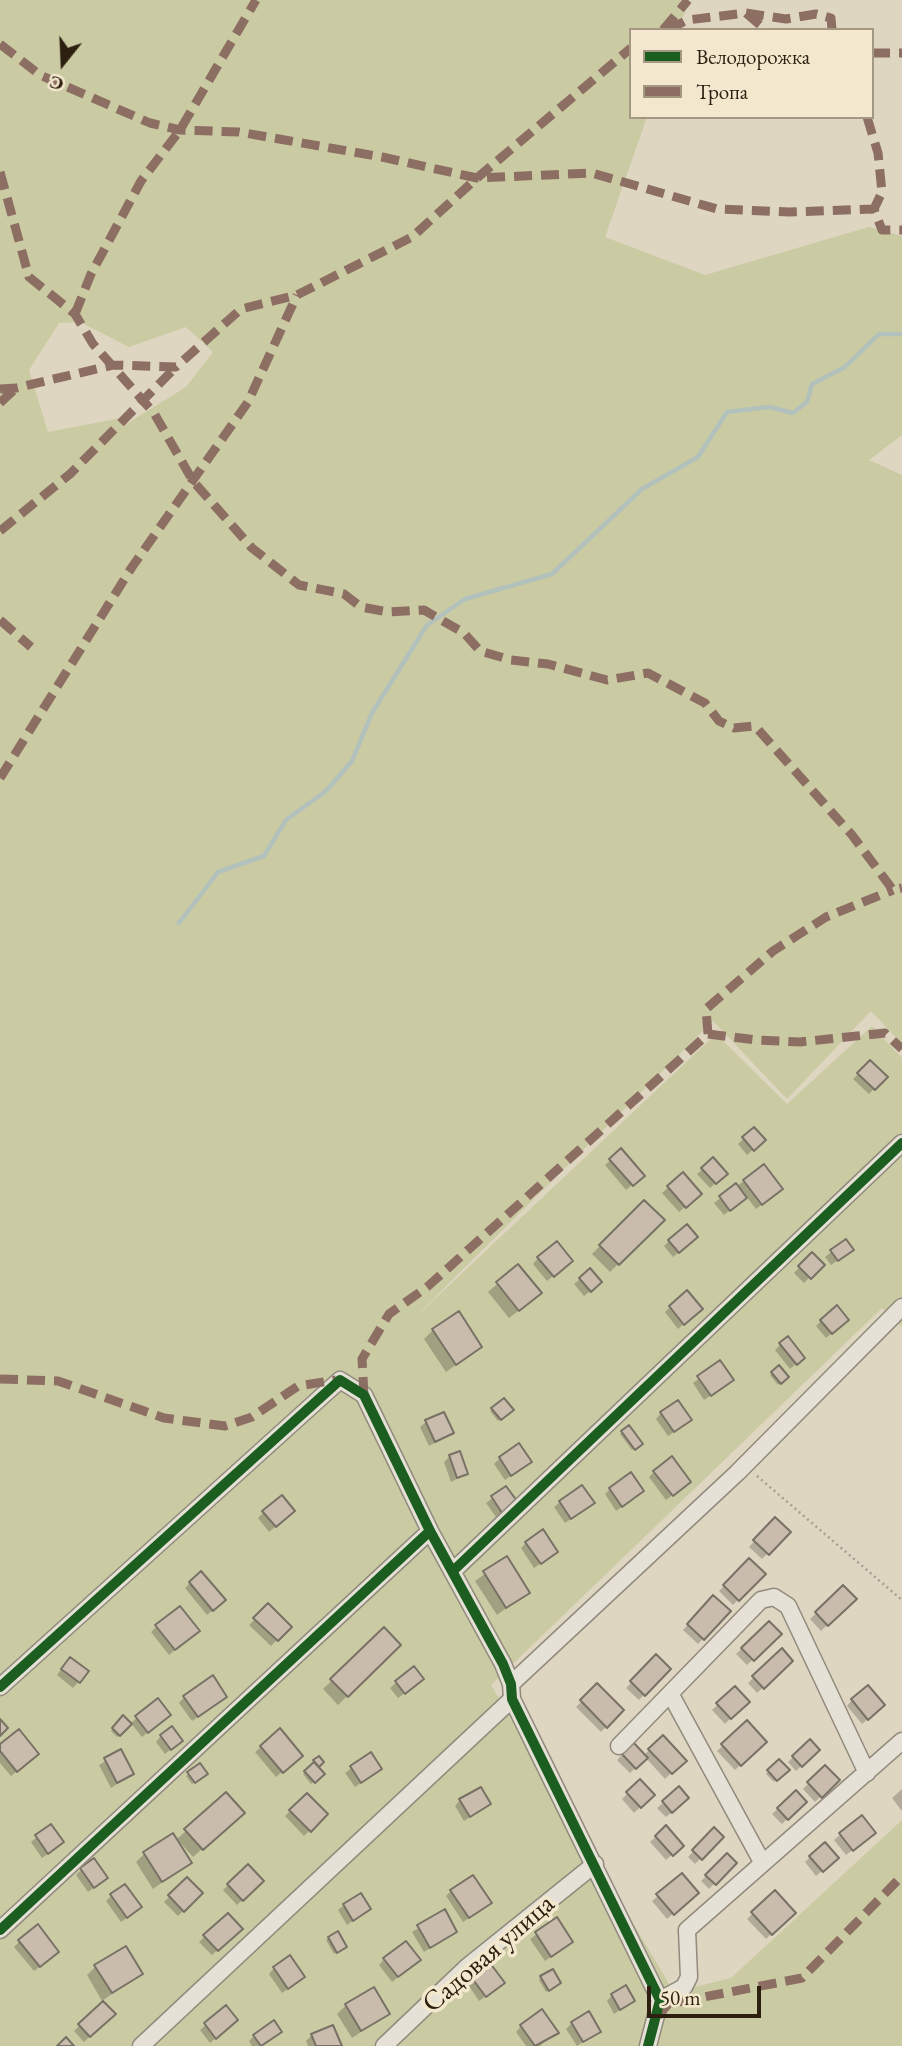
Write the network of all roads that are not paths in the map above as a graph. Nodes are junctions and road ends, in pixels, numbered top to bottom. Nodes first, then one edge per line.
1 (902, 1143) edge
2 (902, 1307) edge
3 (430, 1531) junction
4 (454, 1570) junction
5 (0, 1687) edge
6 (511, 1691) junction
7 (671, 1695) junction
8 (902, 1741) edge
9 (620, 1746) dead end
10 (867, 1773) junction
11 (762, 1862) junction
12 (595, 1864) junction
13 (0, 1930) edge
14 (660, 2000) junction
15 (141, 2046) edge
16 (384, 2046) edge
17 (648, 2046) edge

1 - 4 street
2 - 6 street
3 - 4 street
3 - 5 street
3 - 13 street
4 - 6 street
6 - 12 street
6 - 15 street
7 - 9 street
7 - 10 street
7 - 11 street
8 - 10 street
10 - 11 street
11 - 14 street
12 - 14 street
12 - 16 street, Садовая улица
14 - 17 street

